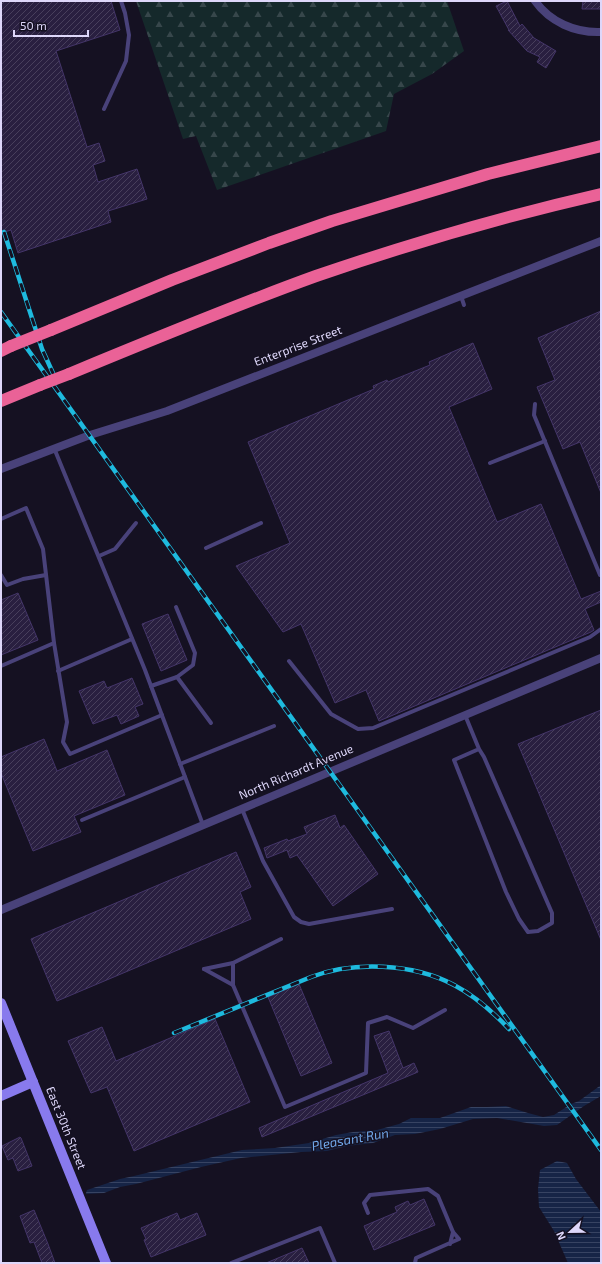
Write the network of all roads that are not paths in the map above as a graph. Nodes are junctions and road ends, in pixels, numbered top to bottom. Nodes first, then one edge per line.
1 (121, 1) edge
2 (535, 1) edge
3 (601, 32) edge
4 (104, 109) dead end
5 (601, 146) edge
6 (601, 194) edge
7 (601, 241) edge
8 (460, 295) junction
9 (464, 305) dead end
10 (6, 349) edge
11 (1, 401) edge
12 (535, 404) dead end
13 (545, 441) junction
14 (54, 448) junction
15 (490, 463) dead end
16 (1, 469) edge
17 (1, 519) edge
18 (136, 523) dead end
19 (261, 524) dead end
20 (206, 548) dead end
21 (98, 556) junction
22 (600, 574) edge
23 (46, 575) junction
24 (1, 576) edge
25 (176, 607) dead end
26 (601, 629) edge
27 (132, 639) junction
28 (54, 643) junction
29 (601, 658) edge
30 (288, 661) dead end
31 (1, 666) edge
32 (58, 671) junction
33 (177, 677) junction
34 (151, 686) junction
35 (162, 715) junction
36 (465, 715) junction
37 (211, 723) dead end
38 (274, 726) dead end
39 (478, 748) junction
40 (180, 764) junction
41 (185, 777) junction
42 (242, 809) junction
43 (82, 820) dead end
44 (203, 825) junction
45 (392, 909) dead end
46 (1, 910) edge
47 (281, 939) dead end
48 (233, 963) junction
49 (233, 986) junction
50 (1, 1003) edge
51 (445, 1010) dead end
52 (33, 1082) junction
53 (1, 1096) edge
54 (368, 1213) dead end
55 (453, 1232) junction
56 (450, 1244) junction
57 (106, 1263) edge
58 (231, 1263) edge
59 (335, 1263) edge
60 (415, 1263) edge

1 - 4 lane
2 - 3 street
5 - 10 highway, bridge
6 - 11 highway, bridge
7 - 8 street, Enterprise Street
8 - 9 lane
8 - 14 street, Enterprise Street
12 - 13 lane
13 - 15 lane
13 - 22 lane
14 - 16 street, Enterprise Street
14 - 21 lane
17 - 23 lane
18 - 21 lane
19 - 20 lane
21 - 27 lane
23 - 24 lane
23 - 28 lane
25 - 33 lane
26 - 30 lane
27 - 32 lane
27 - 34 lane
28 - 31 lane
28 - 32 lane
29 - 36 street, North Richardt Avenue
32 - 35 lane
33 - 34 lane
33 - 37 lane
34 - 35 lane
35 - 40 lane
36 - 39 lane
36 - 42 street, North Richardt Avenue
38 - 40 lane
39 - 39 lane
40 - 41 lane
41 - 43 lane
41 - 44 lane
42 - 44 street, North Richardt Avenue
42 - 45 lane
44 - 46 street, North Richardt Avenue
47 - 48 lane
48 - 49 lane
48 - 49 lane
49 - 51 lane
50 - 52 main road, East 30th Street
52 - 53 main road
52 - 57 main road, East 30th Street
54 - 55 lane
55 - 56 lane
55 - 56 lane
56 - 60 lane
58 - 59 lane

